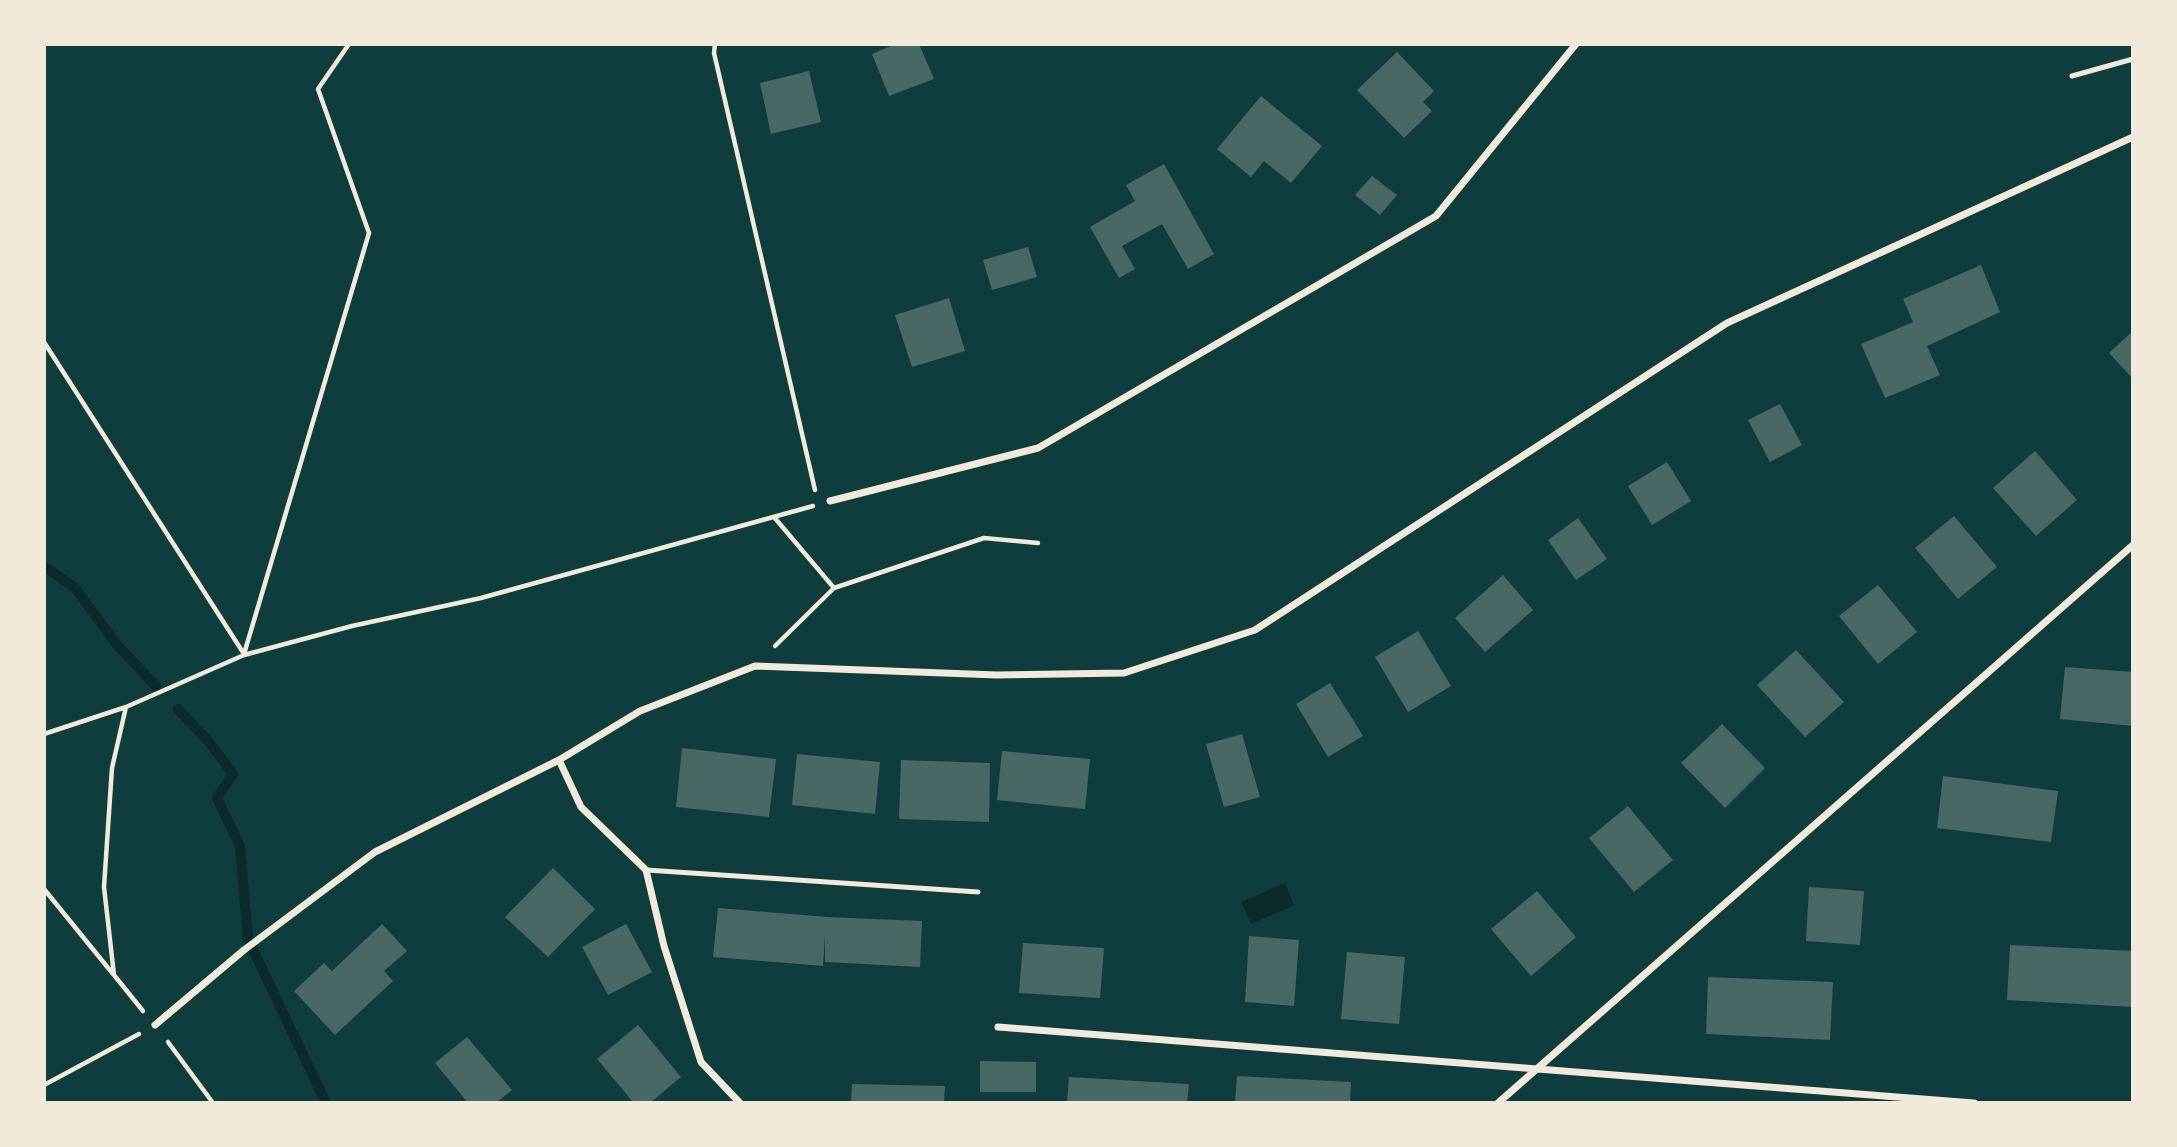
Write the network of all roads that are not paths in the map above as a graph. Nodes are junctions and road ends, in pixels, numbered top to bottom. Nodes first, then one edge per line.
1 (1576, 44) edge
2 (2133, 59) edge
3 (2071, 76) dead end
4 (2133, 137) edge
5 (830, 501) dead end
6 (2132, 548) edge
7 (559, 760) junction
8 (646, 870) junction
9 (978, 892) dead end
10 (155, 1025) road end
11 (998, 1027) dead end
12 (1536, 1069) junction
13 (740, 1103) edge
14 (1499, 1103) edge
15 (1974, 1103) edge

1 - 5 street
2 - 3 lane
4 - 7 street
6 - 12 street
7 - 8 street
7 - 10 street
8 - 9 lane
8 - 13 street
11 - 12 street
12 - 14 street
12 - 15 street

